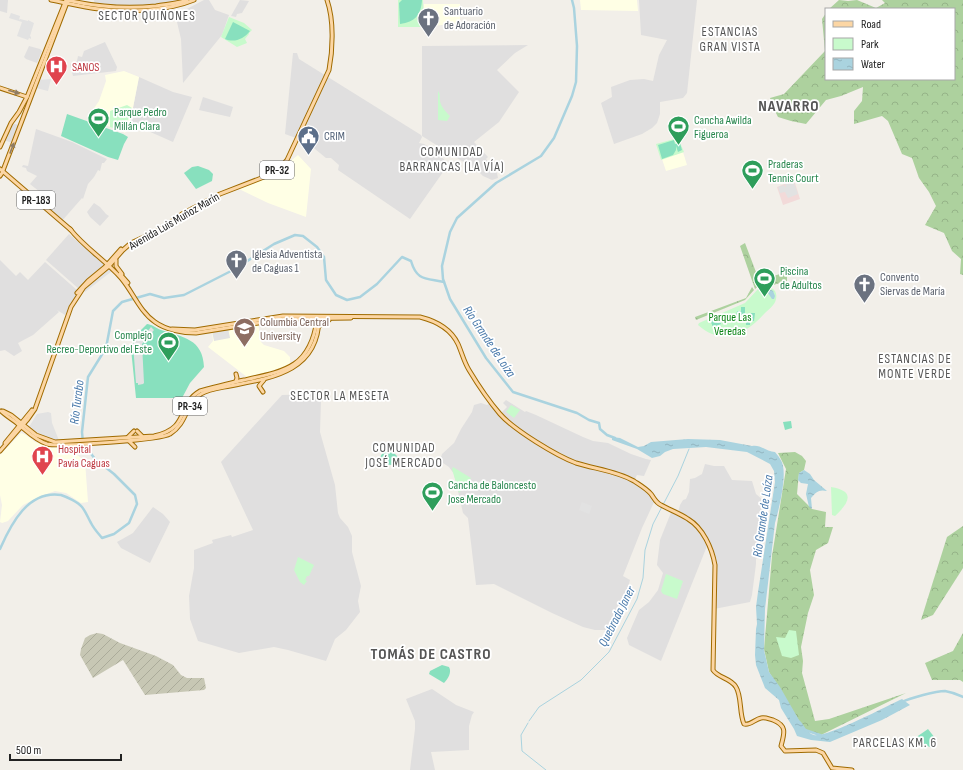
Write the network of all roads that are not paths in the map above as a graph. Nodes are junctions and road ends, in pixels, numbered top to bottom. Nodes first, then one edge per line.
1 (53, 0) edge
2 (187, 0) edge
3 (194, 0) edge
4 (326, 0) edge
5 (67, 1) edge
6 (75, 2) edge
7 (87, 6) junction
8 (62, 12) junction
9 (0, 88) edge
10 (27, 96) junction
11 (0, 147) edge
12 (1, 170) edge
13 (0, 176) edge
14 (228, 190) junction
15 (116, 258) junction
16 (109, 265) junction
17 (91, 278) junction
18 (124, 278) junction
19 (81, 292) junction
20 (133, 294) junction
21 (72, 302) junction
22 (295, 316) junction
23 (338, 316) junction
24 (356, 317) junction
25 (305, 319) junction
26 (318, 319) junction
27 (333, 319) junction
28 (231, 326) junction
29 (318, 327) junction
30 (210, 328) junction
31 (172, 329) junction
32 (180, 329) junction
33 (196, 332) junction
34 (190, 333) junction
35 (194, 337) dead end
36 (236, 374) dead end
37 (270, 378) junction
38 (235, 382) junction
39 (263, 392) dead end
40 (0, 411) edge
41 (12, 418) junction
42 (26, 419) junction
43 (21, 425) junction
44 (26, 430) junction
45 (15, 432) junction
46 (143, 438) junction
47 (126, 439) junction
48 (0, 450) edge
49 (852, 770) edge

1 - 5 main road
1 - 8 main road
2 - 7 main road
3 - 7 main road
4 - 14 main road, Avenida Luis Muñoz Marín / PR-32
5 - 6 main road
5 - 8 main road
6 - 7 main road
6 - 8 main road
8 - 10 main road
12 -> 8 main road
9 -> 10 main road
10 - 11 main road
12 - 13 main road
12 - 16 main road, PR-183
14 - 15 main road, Avenida Luis Muñoz Marín / PR-32
14 - 16 main road, Avenida Luis Muñoz Marín / PR-32
15 - 16 main road, Avenida Luis Muñoz Marín / PR-32
15 - 18 main road
16 - 17 main road, Avenida Luis Muñoz Marín / PR-32
16 - 18 main road, PR-183
16 - 19 main road, Avenida Luis Muñoz Marín / PR-32
16 - 20 main road, PR-183
17 - 19 main road
17 - 21 main road, Avenida Luis Muñoz Marín / PR-32
18 - 20 main road, PR-183
19 - 21 main road
19 - 42 main road, Avenida Luis Muñoz Marín / PR-32
20 - 31 main road, PR-183
21 - 42 main road, Avenida Luis Muñoz Marín / PR-32
22 - 23 main road, PR-183
22 - 26 main road
22 - 28 main road, PR-183
23 - 24 main road, PR-183
23 - 26 main road
24 - 27 main road, PR-183
24 - 49 main road, PR-183
25 - 26 main road, PR-183
25 - 28 main road, PR-183
25 - 29 main road
26 - 27 main road, PR-183
26 - 29 main road, PR-34
27 - 29 main road
28 - 30 main road, PR-183
28 - 33 main road, PR-183
29 - 37 main road, PR-34
29 - 38 main road, PR-34
30 - 32 main road, PR-183
30 - 34 main road
31 - 32 main road, PR-183
31 - 34 main road, PR-183
32 - 34 main road
33 - 34 main road, PR-183
33 - 35 main road
36 - 38 main road
37 - 39 main road
37 - 46 main road, PR-34
38 - 46 main road, PR-34
40 - 41 main road, PR-34
41 - 42 main road
41 - 43 main road, PR-34
41 - 45 main road
42 - 43 main road, Avenida Luis Muñoz Marín / PR-32
42 - 44 main road
43 - 44 main road, PR-34
43 - 45 main road, Avenida Luis Muñoz Marín / PR-32
44 - 45 main road
44 - 47 main road, PR-34
45 - 48 main road, Avenida Luis Muñoz Marín / PR-32
46 - 47 main road, PR-34
46 - 47 main road
46 - 47 main road

